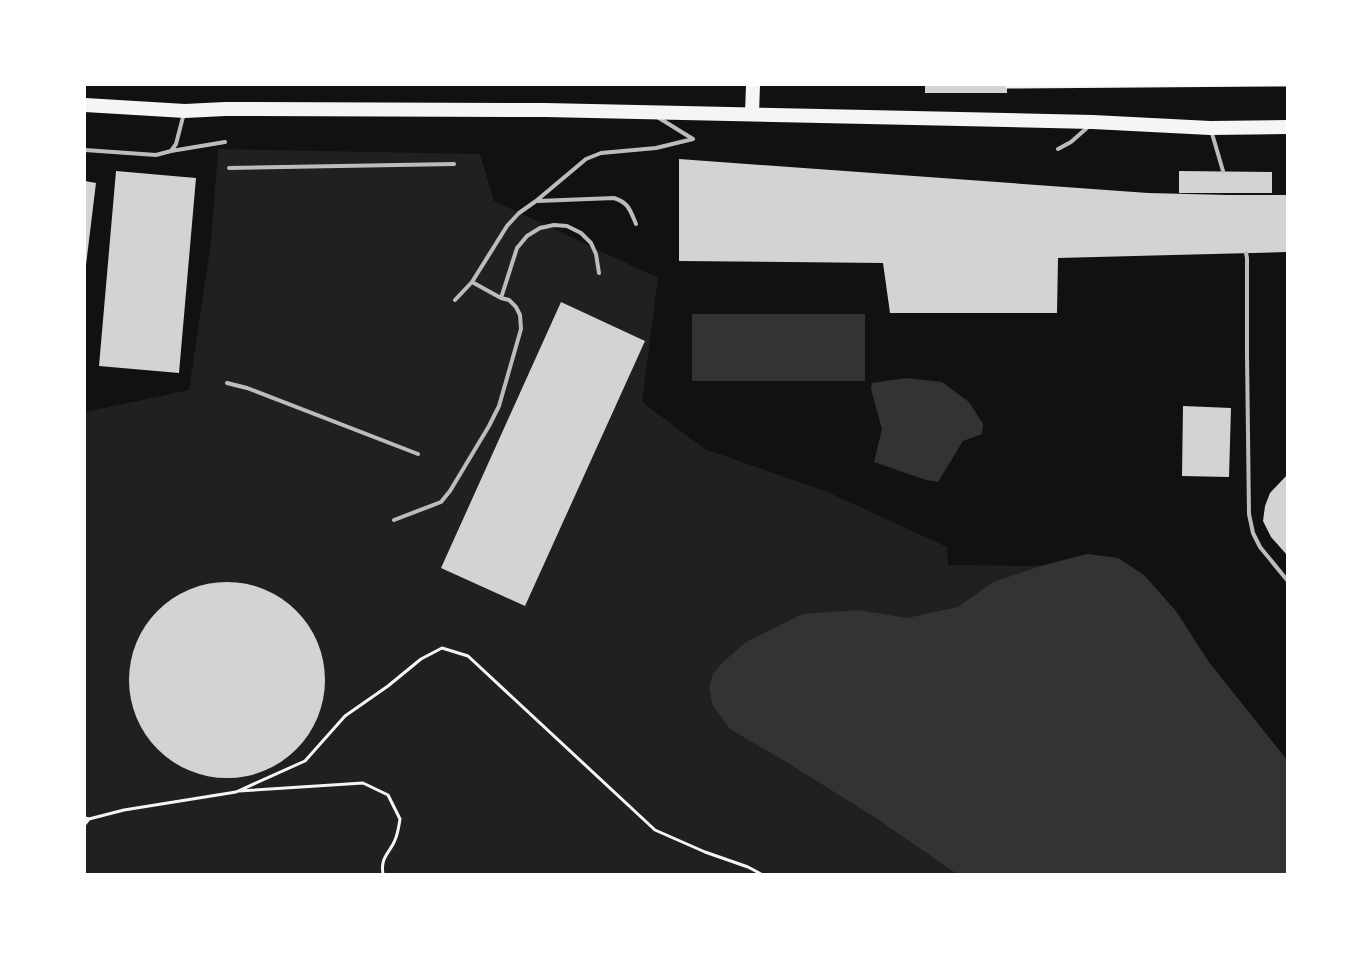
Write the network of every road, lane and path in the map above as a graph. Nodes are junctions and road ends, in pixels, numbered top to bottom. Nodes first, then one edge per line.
1 (753, 85) edge
2 (1287, 85) edge
3 (1007, 87) dead end
4 (85, 105) edge
5 (185, 110) junction
6 (650, 112) junction
7 (752, 114) junction
8 (1093, 122) junction
9 (1287, 127) edge
10 (1210, 128) junction
11 (225, 142) dead end
12 (1058, 149) dead end
13 (85, 150) edge
14 (171, 151) junction
15 (454, 164) dead end
16 (229, 168) dead end
17 (1223, 171) dead end
18 (536, 201) junction
19 (636, 224) dead end
20 (1246, 253) dead end
21 (599, 273) dead end
22 (472, 282) junction
23 (501, 298) junction
24 (455, 300) dead end
25 (227, 383) dead end
26 (418, 454) dead end
27 (394, 520) dead end
28 (1287, 580) edge
29 (236, 792) junction
30 (87, 818) edge
31 (85, 824) edge
32 (383, 874) edge
33 (761, 874) edge

1 - 7 highway
2 - 3 path
4 - 5 highway
5 - 6 highway
5 - 14 lane
6 - 7 highway
6 - 18 lane
7 - 8 highway
8 - 10 highway
8 - 12 lane
9 - 10 highway
10 - 17 lane
11 - 14 lane
13 - 14 lane
15 - 16 lane
18 - 19 lane
18 - 22 lane
20 - 28 lane
21 - 23 lane
22 - 23 lane
22 - 24 lane
23 - 27 lane
25 - 26 lane
29 - 30 path
29 - 32 path
29 - 33 path
30 - 31 path

